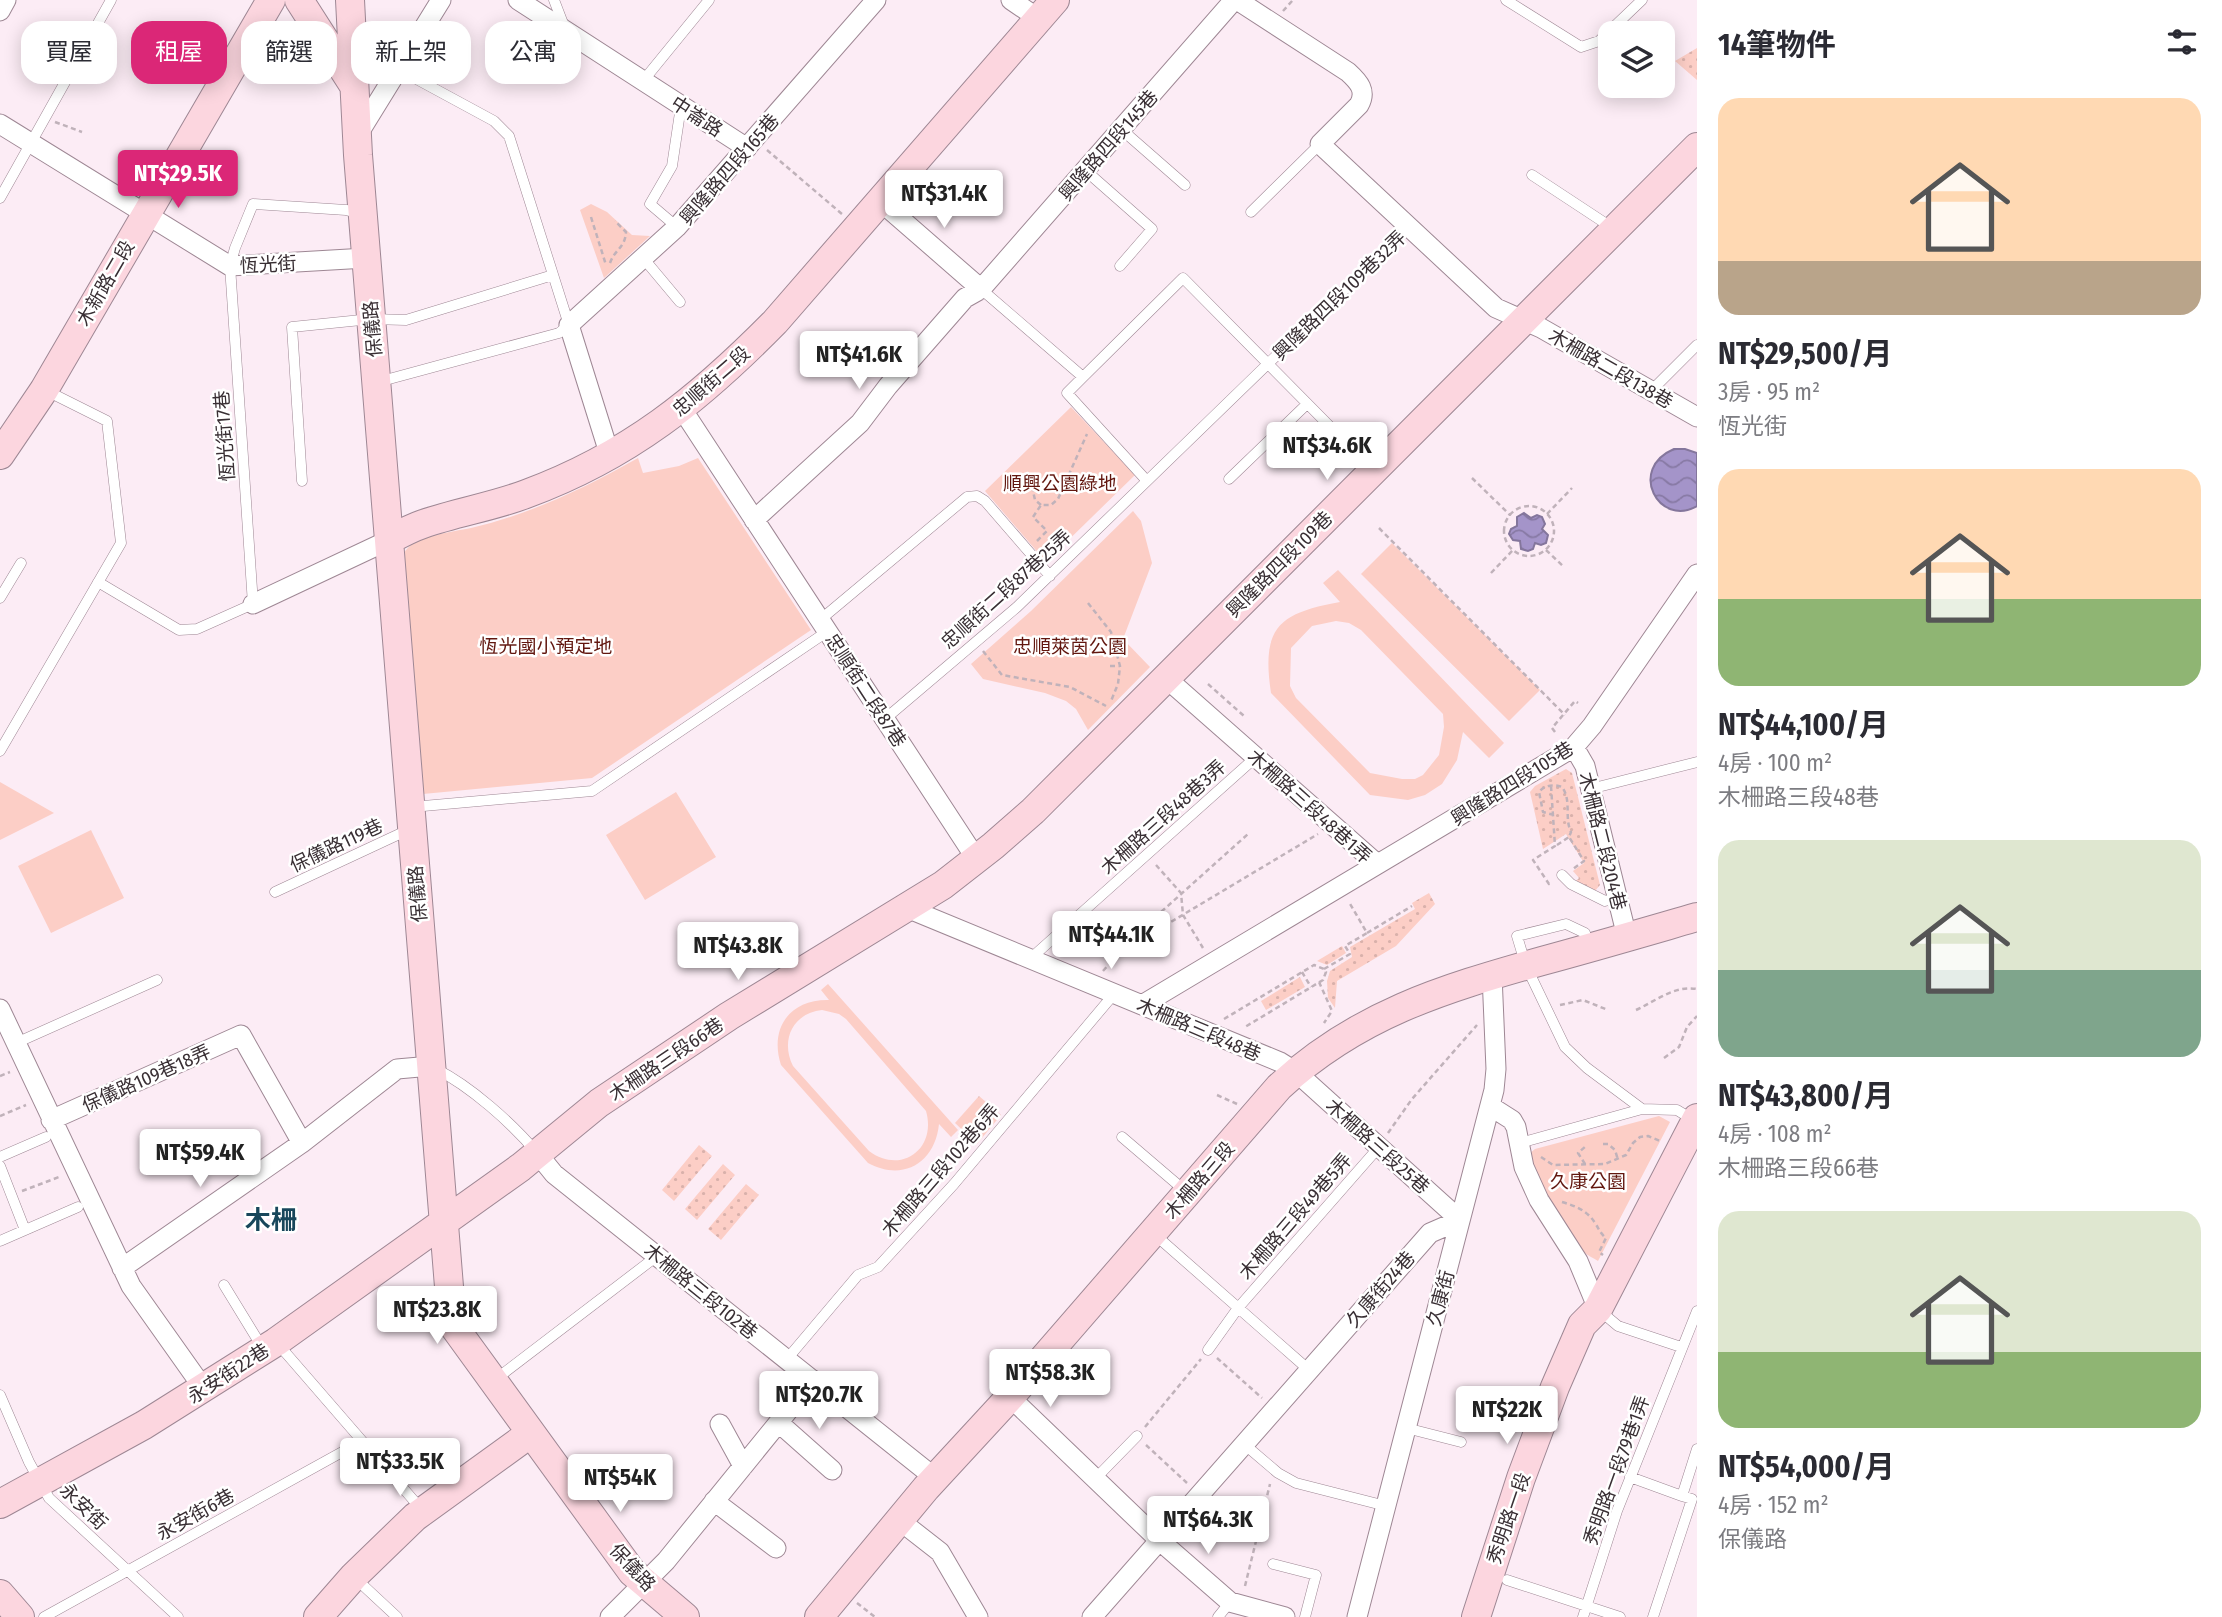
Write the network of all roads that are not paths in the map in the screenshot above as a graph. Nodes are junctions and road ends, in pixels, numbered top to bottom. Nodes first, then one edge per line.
1 (6, 0) edge
2 (111, 0) edge
3 (271, 0) edge
4 (299, 0) edge
5 (350, 0) edge
6 (441, 0) edge
7 (518, 0) edge
8 (554, 0) edge
9 (709, 0) edge
10 (876, 0) edge
11 (1011, 0) edge
12 (1236, 0) edge
13 (1506, 0) edge
14 (1643, 0) edge
15 (1047, 10) edge
16 (0, 11) edge
17 (428, 21) edge
18 (550, 21) edge
19 (561, 21) edge
20 (581, 41) edge
21 (643, 81) junction
22 (389, 84) edge
23 (426, 84) edge
24 (355, 89) junction
25 (681, 106) junction
26 (0, 124) edge
27 (1121, 129) junction
28 (357, 136) junction
29 (32, 143) junction
30 (1320, 144) junction
31 (1697, 147) edge
32 (747, 148) junction
33 (1085, 170) junction
34 (1532, 175) dead end
35 (1185, 185) dead end
36 (0, 198) edge
37 (880, 201) junction
38 (1251, 212) dead end
39 (146, 214) junction
40 (363, 214) junction
41 (677, 227) junction
42 (1409, 227) junction
43 (1614, 230) junction
44 (366, 258) junction
45 (644, 259) junction
46 (230, 266) junction
47 (1120, 266) dead end
48 (553, 275) junction
49 (981, 289) junction
50 (680, 302) dead end
51 (371, 319) junction
52 (1523, 320) junction
53 (569, 325) junction
54 (1697, 345) edge
55 (1268, 364) junction
56 (1083, 377) junction
57 (376, 383) junction
58 (44, 390) junction
59 (1651, 391) junction
60 (1307, 404) junction
61 (682, 408) junction
62 (1697, 417) edge
63 (1, 453) edge
64 (610, 456) junction
65 (1373, 470) junction
66 (1230, 480) dead end
67 (302, 481) dead end
68 (1147, 481) junction
69 (754, 520) junction
70 (388, 540) junction
71 (21, 563) dead end
72 (1697, 574) edge
73 (1050, 576) junction
74 (98, 582) junction
75 (0, 598) edge
76 (253, 604) junction
77 (824, 626) junction
78 (1166, 678) junction
79 (885, 719) junction
80 (1574, 747) junction
81 (0, 751) edge
82 (1256, 757) junction
83 (1697, 762) edge
84 (1590, 789) junction
85 (411, 818) junction
86 (977, 860) junction
87 (1377, 864) junction
88 (1562, 876) road end
89 (275, 892) dead end
90 (1617, 898) junction
91 (907, 908) junction
92 (1697, 917) edge
93 (1627, 937) junction
94 (1031, 959) junction
95 (1526, 966) junction
96 (1492, 975) junction
97 (157, 980) dead end
98 (1105, 990) junction
99 (1142, 1005) junction
100 (2, 1018) edge
101 (16, 1044) junction
102 (431, 1066) junction
103 (1296, 1072) junction
104 (1490, 1106) junction
105 (1642, 1109) junction
106 (1696, 1119) edge
107 (49, 1129) junction
108 (1122, 1137) dead end
109 (302, 1143) junction
110 (1520, 1143) junction
111 (1379, 1147) junction
112 (537, 1153) junction
113 (0, 1157) edge
114 (0, 1166) edge
115 (1187, 1193) junction
116 (78, 1207) dead end
117 (1460, 1220) junction
118 (443, 1223) junction
119 (25, 1230) junction
120 (1153, 1233) junction
121 (0, 1241) edge
122 (657, 1256) junction
123 (122, 1268) junction
124 (224, 1285) dead end
125 (1238, 1308) junction
126 (1598, 1309) junction
127 (1697, 1311) edge
128 (270, 1346) junction
129 (1681, 1346) junction
130 (1209, 1350) road end
131 (787, 1359) junction
132 (1309, 1370) junction
133 (813, 1380) junction
134 (494, 1381) junction
135 (204, 1389) junction
136 (0, 1395) edge
137 (1010, 1398) junction
138 (779, 1423) junction
139 (720, 1424) dead end
140 (1406, 1428) junction
141 (531, 1433) junction
142 (1137, 1436) road end
143 (362, 1441) junction
144 (1461, 1441) dead end
145 (1244, 1444) junction
146 (1697, 1449) edge
147 (743, 1466) junction
148 (832, 1470) dead end
149 (1630, 1477) junction
150 (934, 1478) junction
151 (1095, 1479) junction
152 (39, 1483) junction
153 (1682, 1496) junction
154 (714, 1501) junction
155 (0, 1504) edge
156 (1386, 1506) junction
157 (423, 1510) junction
158 (899, 1520) junction
159 (1159, 1541) junction
160 (776, 1548) dead end
161 (1273, 1564) dead end
162 (127, 1571) junction
163 (354, 1576) junction
164 (1507, 1580) junction
165 (644, 1584) junction
166 (0, 1594) edge
167 (1229, 1608) edge
168 (1585, 1612) edge
169 (396, 1616) edge
170 (20, 1617) edge
171 (44, 1617) edge
172 (177, 1617) edge
173 (318, 1617) edge
174 (610, 1617) edge
175 (685, 1617) edge
176 (819, 1617) edge
177 (978, 1617) edge
178 (1092, 1617) edge
179 (1285, 1617) edge
180 (1305, 1617) edge
181 (1357, 1617) edge
182 (1476, 1617) edge
183 (1496, 1617) edge
184 (1620, 1617) edge
185 (1653, 1617) edge

1 - 16 street
2 - 29 lane
3 - 39 street, 木新路二段
4 - 24 street
5 - 24 street, 保儀路
6 - 17 street
7 - 18 street, 中崙路
8 - 19 lane
9 - 21 lane
10 - 32 street, 興隆路四段165巷
11 - 15 street
12 - 27 street, 興隆路四段145巷
12 - 30 street
13 - 14 lane
15 - 37 street, 忠順街二段
20 - 21 street, 中崙路
21 - 25 street, 中崙路
22 - 28 street
23 - 48 lane
24 - 28 street, 保儀路
25 - 32 street, 中崙路
25 - 41 lane
26 - 29 street, 恆光街
27 - 33 street, 興隆路四段145巷
27 - 35 lane
28 - 40 street, 保儀路
29 - 36 lane
29 - 39 street, 恆光街
30 - 38 lane
30 - 42 street, 興隆路四段109巷32弄
31 - 43 street, 興隆路四段109巷
32 - 41 street, 興隆路四段165巷
33 - 47 lane
33 - 49 street, 興隆路四段145巷
34 - 43 lane
37 - 49 street
37 - 61 street, 忠順街二段
39 - 46 street, 恆光街
39 - 58 street, 木新路二段
40 - 44 street, 保儀路
40 - 46 lane
41 - 45 street, 興隆路四段165巷
42 - 52 street, 興隆路四段109巷32弄
42 - 55 lane, 興隆路四段109巷32弄
43 - 52 street, 興隆路四段109巷
44 - 46 street, 恆光街
44 - 51 street, 保儀路
45 - 50 lane
45 - 53 street, 興隆路四段165巷
46 - 76 lane, 恆光街17巷
48 - 51 lane
48 - 53 lane
49 - 56 lane
49 - 69 street, 興隆路四段145巷
51 - 57 street, 保儀路
51 - 67 lane
52 - 59 street, 木柵路二段138巷
52 - 65 street, 興隆路四段109巷
53 - 57 lane
53 - 64 street
54 - 59 lane
55 - 56 lane
55 - 60 lane
55 - 68 lane, 興隆路四段109巷32弄
56 - 68 lane
57 - 70 street, 保儀路
58 - 63 street, 木新路二段
58 - 74 lane
59 - 62 street, 木柵路二段138巷
60 - 65 lane
60 - 66 lane
61 - 64 street, 忠順街二段
61 - 69 street, 忠順街二段87巷
64 - 70 street, 忠順街二段
65 - 78 street, 興隆路四段109巷
68 - 73 lane, 忠順街二段87巷25弄
69 - 77 street, 忠順街二段87巷
70 - 76 street, 忠順街二段
70 - 85 street, 保儀路
71 - 75 lane
72 - 80 street, 興隆路四段105巷
73 - 77 lane, 保儀路119巷
73 - 79 lane, 忠順街二段87巷25弄
74 - 76 lane
74 - 81 lane
77 - 79 street, 忠順街二段87巷
77 - 85 lane, 保儀路119巷
78 - 82 street, 木柵路三段48巷1弄
78 - 86 street, 興隆路四段109巷
79 - 86 street, 忠順街二段87巷
80 - 84 street, 木柵路二段204巷
80 - 87 street, 興隆路四段105巷
82 - 87 street, 木柵路三段48巷1弄
82 - 94 lane, 木柵路三段48巷3弄
83 - 84 lane
84 - 90 street, 木柵路二段204巷
85 - 89 lane, 保儀路119巷
85 - 102 street, 保儀路
86 - 91 street, 木柵路三段66巷
87 - 99 street, 木柵路三段48巷1弄
88 - 90 lane
90 - 93 street, 木柵路二段204巷
91 - 94 street, 木柵路三段48巷
91 - 112 street, 木柵路三段66巷
92 - 93 street, 木柵路三段
93 - 95 street, 木柵路三段
94 - 98 street, 木柵路三段48巷
95 - 96 street, 木柵路三段
95 - 105 lane
96 - 103 street, 木柵路三段
96 - 104 street, 久康街
97 - 101 lane
98 - 99 street, 木柵路三段48巷
98 - 131 lane, 木柵路三段102巷6弄
99 - 103 street, 木柵路三段48巷
100 - 101 street
101 - 107 street
102 - 109 street
102 - 112 lane, 木柵路三段102巷
102 - 118 street, 保儀路
103 - 111 street, 木柵路三段25巷
103 - 115 street, 木柵路三段
104 - 110 street
104 - 117 street, 久康街
105 - 106 lane
105 - 110 lane
106 - 126 street, 秀明路一段
107 - 109 street, 保儀路109巷18弄
107 - 113 lane
107 - 123 street
108 - 115 lane
109 - 123 street
110 - 126 street
111 - 117 street, 木柵路三段25巷
111 - 125 lane, 木柵路三段49巷5弄
112 - 118 street
112 - 122 street, 木柵路三段102巷
114 - 119 lane
115 - 120 street, 木柵路三段
116 - 119 lane
117 - 132 street, 久康街24巷
117 - 140 street, 久康街
118 - 128 street, 永安街22巷
118 - 134 street, 保儀路
119 - 121 lane
120 - 125 lane
120 - 137 street, 木柵路三段
122 - 131 street, 木柵路三段102巷
122 - 134 lane
123 - 135 street
124 - 128 lane
125 - 130 lane, 木柵路三段49巷5弄
125 - 132 lane
126 - 129 lane
126 - 164 street, 秀明路一段
126 - 182 street, 秀明路一段
127 - 129 lane, 秀明路一段79巷1弄
128 - 135 street, 永安街22巷
128 - 143 lane
129 - 149 lane, 秀明路一段79巷1弄
131 - 133 street, 木柵路三段102巷
132 - 145 street, 久康街24巷
133 - 138 street
133 - 150 street, 木柵路三段102巷
134 - 141 street, 保儀路
135 - 152 street, 永安街22巷
136 - 152 lane, 永安街
137 - 150 street, 木柵路三段
137 - 151 street
138 - 147 street
138 - 148 street
139 - 147 street
140 - 144 lane
140 - 156 street, 久康街
141 - 157 street
141 - 165 street, 保儀路
142 - 151 lane
143 - 157 lane
143 - 162 lane, 永安街6巷
145 - 156 lane
145 - 159 street, 久康街24巷
146 - 153 lane
147 - 154 street
149 - 153 lane
149 - 168 lane, 秀明路一段79巷1弄
150 - 158 street, 木柵路三段
151 - 159 street
152 - 155 street, 永安街22巷
152 - 162 lane, 永安街
153 - 185 lane
154 - 160 street
154 - 165 street
156 - 181 street, 久康街
157 - 163 street
158 - 176 street, 木柵路三段
158 - 177 street
159 - 167 street
159 - 178 street, 久康街24巷
161 - 180 lane
162 - 171 lane, 永安街6巷
162 - 172 lane, 永安街
163 - 169 lane
163 - 173 street
164 - 168 lane
164 - 183 street, 秀明路一段
165 - 174 street
165 - 175 street, 保儀路
166 - 170 street
167 - 179 street
168 - 184 lane

